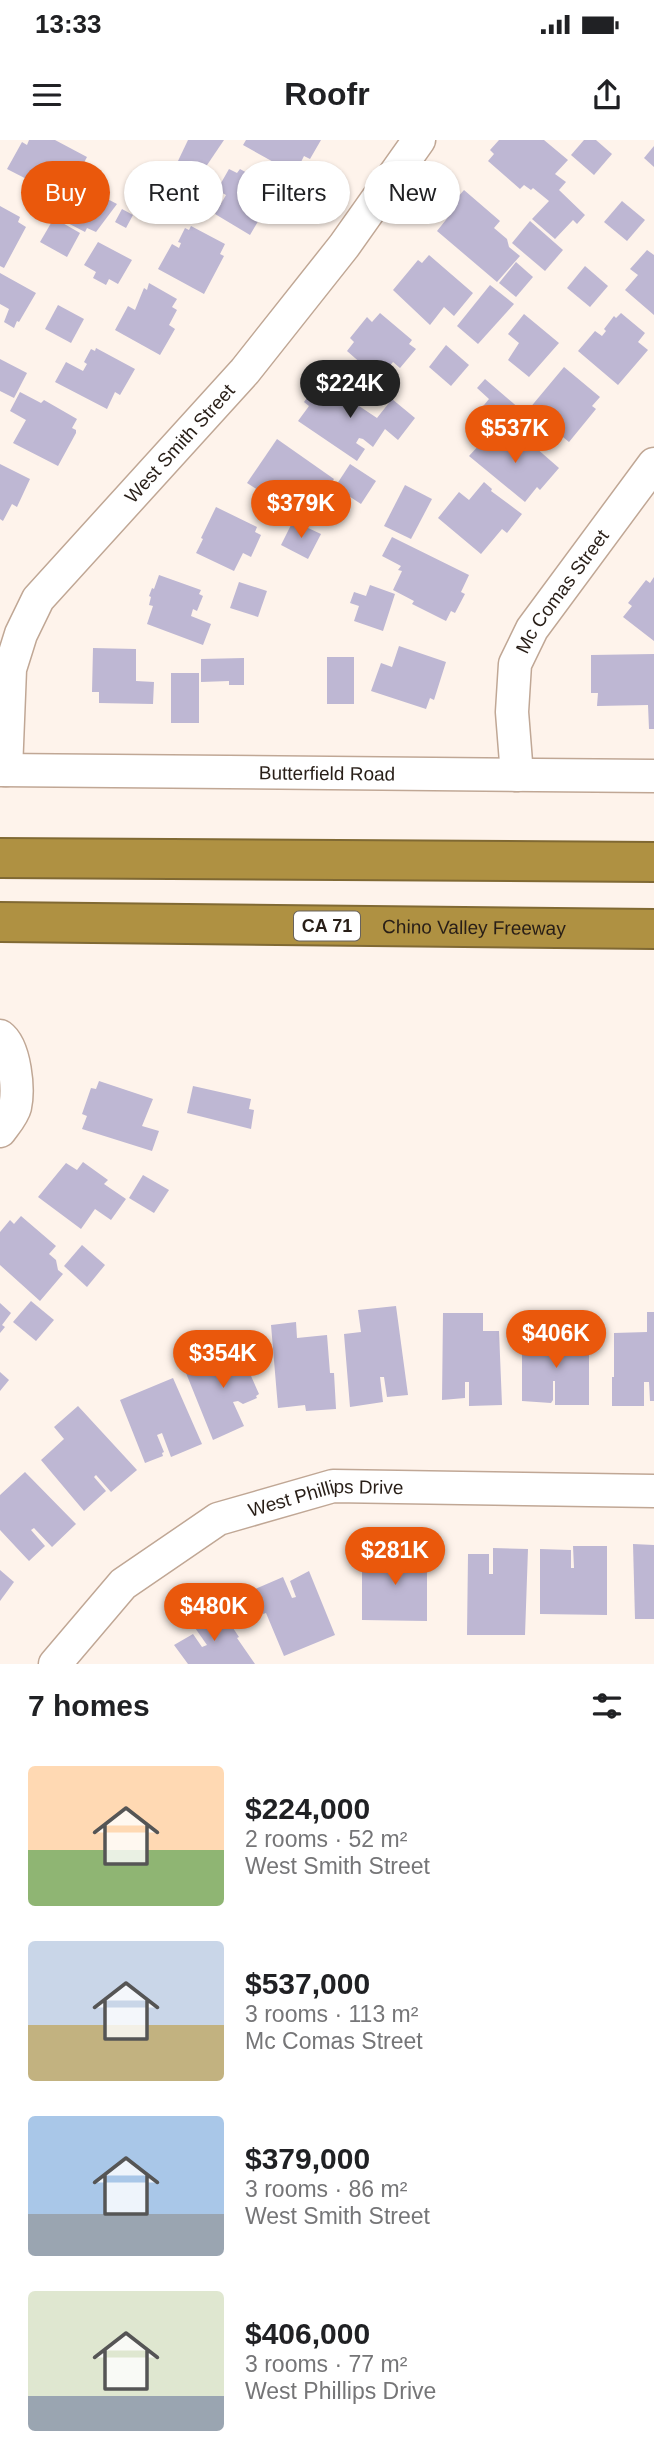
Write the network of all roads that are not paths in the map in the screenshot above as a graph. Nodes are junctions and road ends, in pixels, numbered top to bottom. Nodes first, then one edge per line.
1 (419, 140) edge
2 (654, 464) edge
3 (3, 770) edge
4 (517, 775) junction
5 (654, 776) edge
6 (0, 858) edge
7 (654, 862) edge
8 (0, 922) edge
9 (654, 929) edge
10 (0, 1036) edge
11 (0, 1131) edge
12 (654, 1490) edge
13 (55, 1664) edge

1 - 3 street, West Smith Street
2 - 4 street, Mc Comas Street
3 - 4 street, Butterfield Road
4 - 5 street, Butterfield Road
6 - 7 highway
8 - 9 highway, Chino Valley Freeway / CA 71
10 - 11 street
12 - 13 street, West Phillips Drive

